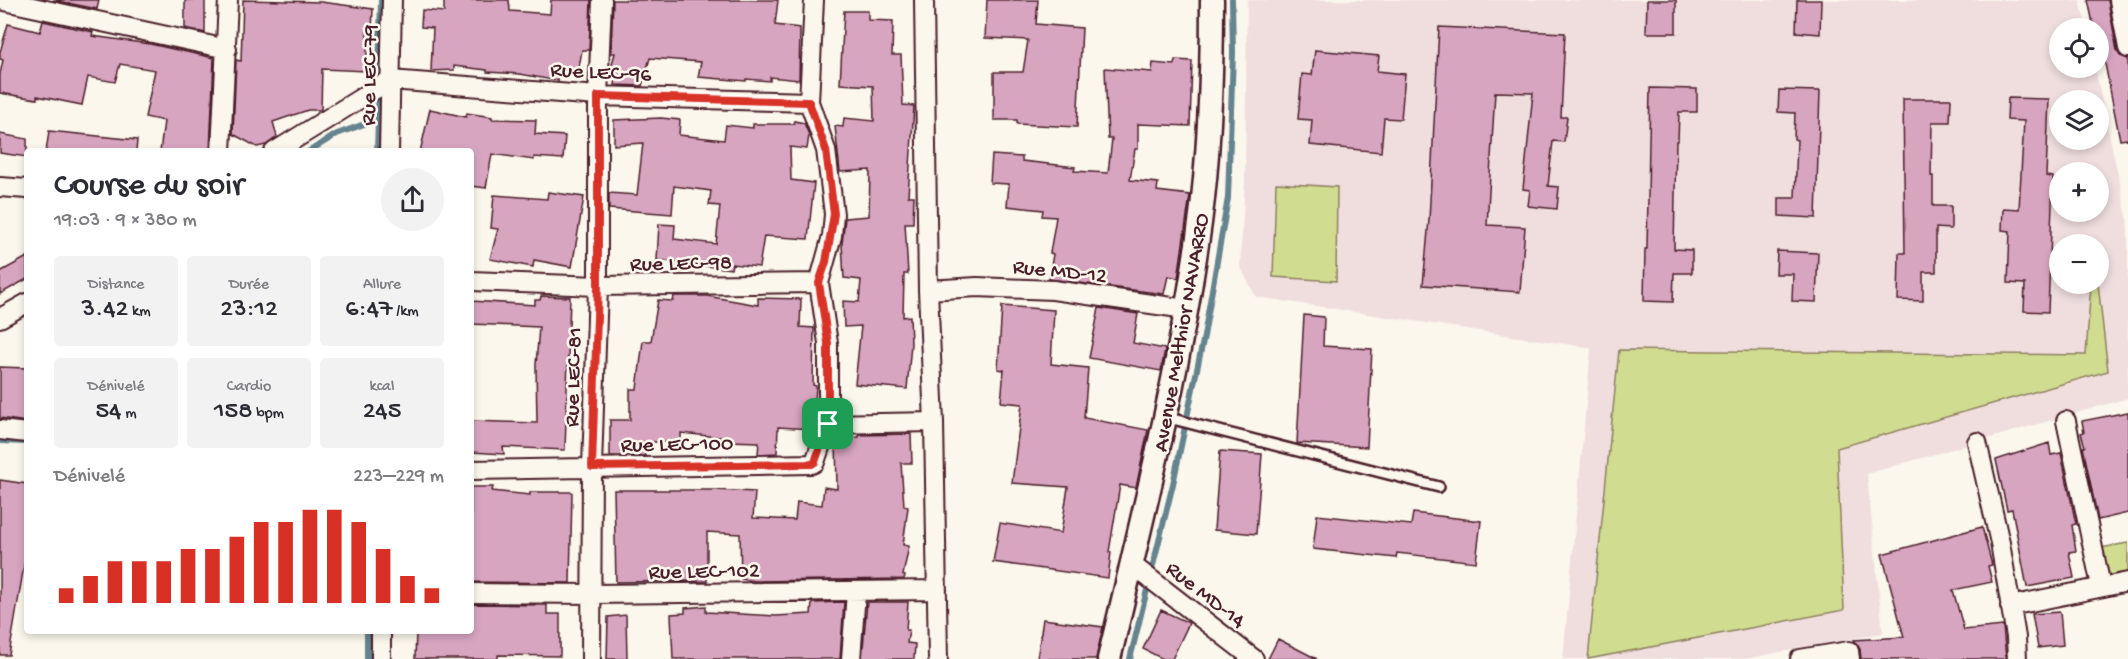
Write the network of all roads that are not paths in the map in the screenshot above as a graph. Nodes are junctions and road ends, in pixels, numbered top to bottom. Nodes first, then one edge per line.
1 (0, 0) edge
2 (228, 0) edge
3 (392, 0) edge
4 (602, 0) edge
5 (814, 0) edge
6 (924, 0) edge
7 (1212, 0) edge
8 (2119, 0) edge
9 (2128, 48) edge
10 (227, 49) junction
11 (390, 80) junction
12 (598, 96) junction
13 (809, 102) junction
14 (221, 148) edge
15 (280, 148) edge
16 (389, 148) edge
17 (0, 187) edge
18 (24, 189) edge
19 (474, 281) edge
20 (819, 283) junction
21 (598, 286) junction
22 (928, 290) junction
23 (24, 305) edge
24 (1186, 309) junction
25 (0, 318) edge
26 (1165, 417) junction
27 (2066, 421) dead end
28 (934, 422) junction
29 (828, 424) junction
30 (0, 430) edge
31 (24, 433) edge
32 (1977, 442) dead end
33 (592, 467) junction
34 (474, 470) edge
35 (1439, 487) dead end
36 (1131, 564) junction
37 (2128, 582) edge
38 (2101, 586) junction
39 (938, 590) junction
40 (856, 592) junction
41 (474, 593) edge
42 (592, 594) junction
43 (2010, 606) junction
44 (381, 634) edge
45 (381, 659) edge
46 (591, 659) edge
47 (851, 659) edge
48 (938, 659) edge
49 (1109, 659) edge
50 (1254, 659) edge
51 (1800, 659) edge
52 (1850, 659) edge
53 (2017, 659) edge

1 - 10 street
2 - 10 street
3 - 11 street, Rue LEC-79
4 - 12 street, Rue LEC-81
5 - 13 street
6 - 22 street
7 - 24 street, Avenue Melthior NAVARRO
8 - 9 street
10 - 14 street
11 - 12 street, Rue LEC-96
11 - 15 street
11 - 16 street, Rue LEC-79
12 - 13 street, Rue LEC-96
12 - 21 street, Rue LEC-81
13 - 20 street
17 - 18 street
19 - 21 street, Rue LEC-98
20 - 21 street, Rue LEC-98
20 - 29 street
21 - 33 street, Rue LEC-81
22 - 24 street, Rue MD-12
22 - 28 street
23 - 25 street
24 - 26 street, Avenue Melthior NAVARRO
26 - 35 lane
26 - 36 street, Avenue Melthior NAVARRO
27 - 38 street
28 - 29 street
28 - 39 street
29 - 33 street, Rue LEC-100
30 - 31 street
32 - 43 street
33 - 34 street, Rue LEC-100
33 - 42 street, Rue LEC-81
36 - 49 street, Avenue Melthior NAVARRO
36 - 50 street, Rue MD-14
37 - 38 street
38 - 43 street
39 - 40 street, Rue LEC-102
39 - 48 street
40 - 42 street, Rue LEC-102
40 - 47 street
41 - 42 street, Rue LEC-102
42 - 46 street, Rue LEC-81
43 - 53 street
44 - 45 street
51 - 52 street

